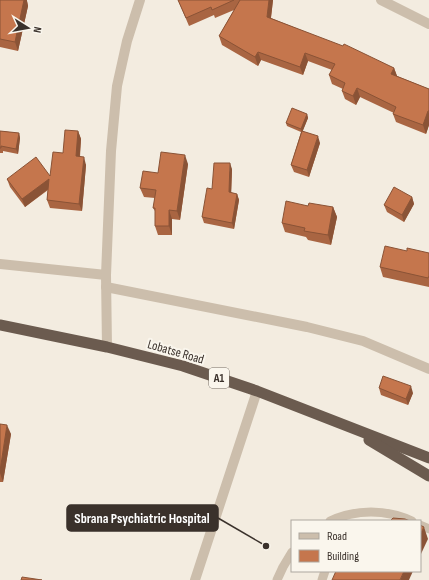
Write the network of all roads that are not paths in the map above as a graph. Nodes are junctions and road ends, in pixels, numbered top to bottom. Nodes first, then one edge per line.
1 (140, 0) edge
2 (381, 0) edge
3 (429, 24) edge
4 (0, 264) edge
5 (106, 275) junction
6 (106, 287) junction
7 (0, 325) edge
8 (107, 347) junction
9 (429, 369) edge
10 (257, 391) junction
11 (341, 424) junction
12 (429, 458) edge
13 (429, 476) edge
14 (342, 519) edge
15 (409, 520) edge
16 (291, 554) edge
17 (195, 580) edge
18 (277, 580) edge

1 - 5 street
2 - 3 street
4 - 5 street
5 - 6 street
6 - 8 street
6 - 9 street
7 - 8 highway, Lobatse Road / A1
8 - 10 highway, Lobatse Road / A1
10 - 11 highway, Lobatse Road / A1
10 - 17 street
11 - 12 highway, Lobatse Road / A1
11 - 13 highway
14 - 15 lane
16 - 18 lane

